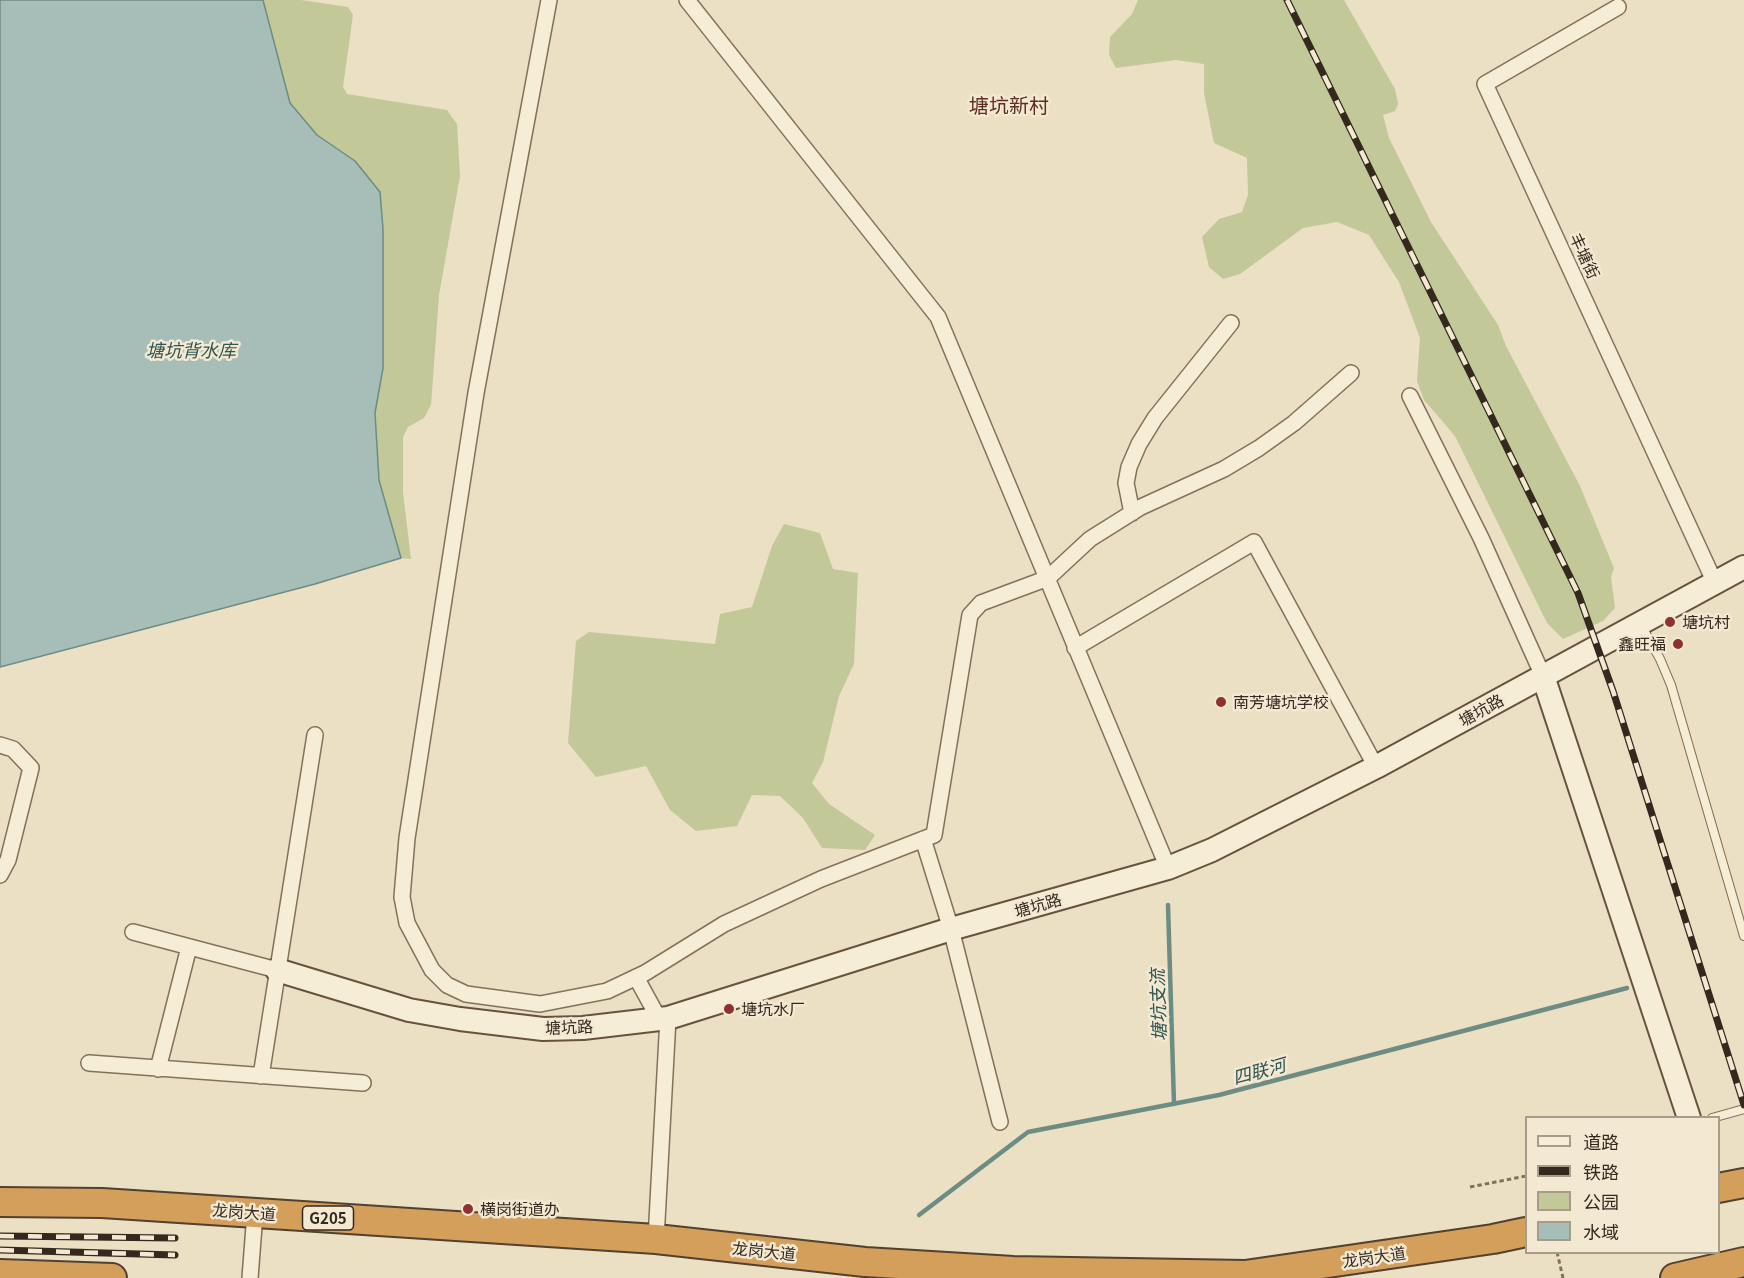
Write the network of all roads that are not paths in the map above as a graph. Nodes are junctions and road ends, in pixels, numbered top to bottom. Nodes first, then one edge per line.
1 (549, 0) edge
2 (687, 0) edge
3 (1618, 7) dead end
4 (1231, 323) dead end
5 (1351, 373) dead end
6 (1410, 396) dead end
7 (1132, 513) junction
8 (1744, 567) edge
9 (1048, 578) junction
10 (1715, 583) junction
11 (1640, 624) junction
12 (1076, 648) junction
13 (1543, 676) junction
14 (315, 735) dead end
15 (0, 745) edge
16 (1376, 767) junction
17 (923, 839) junction
18 (4, 860) edge
19 (1168, 868) junction
20 (0, 875) edge
21 (951, 929) junction
22 (133, 932) dead end
23 (1744, 936) edge
24 (189, 947) junction
25 (277, 970) junction
26 (636, 977) junction
27 (663, 1018) junction
28 (89, 1063) dead end
29 (158, 1069) junction
30 (261, 1076) junction
31 (363, 1083) dead end
32 (1744, 1110) edge
33 (1688, 1116) edge
34 (1720, 1116) edge
35 (1000, 1122) dead end
36 (1744, 1183) edge
37 (1720, 1188) edge
38 (0, 1202) edge
39 (255, 1213) junction
40 (1525, 1232) edge
41 (656, 1239) junction
42 (1744, 1262) edge
43 (876, 1270) edge
44 (0, 1274) edge
45 (1013, 1274) edge
46 (112, 1278) edge
47 (250, 1278) edge
48 (1675, 1278) edge

1 - 26 street
2 - 9 street
3 - 10 street, 丰塘街
4 - 7 street
5 - 7 street
6 - 13 street
7 - 9 street
8 - 10 street, 塘坑路
9 - 12 street
9 - 17 street
10 - 11 street, 塘坑路
11 - 13 street, 塘坑路
11 - 23 lane
12 - 16 street
12 - 19 street
13 - 16 street, 塘坑路
13 - 33 street
14 - 25 street
15 - 18 street
16 - 19 street, 塘坑路
17 - 21 street
17 - 26 street
18 - 20 street
19 - 21 street, 塘坑路
21 - 27 street, 塘坑路
21 - 35 street
22 - 24 street
24 - 25 street
24 - 29 street
25 - 27 street, 塘坑路
25 - 30 street
26 - 27 street
27 - 41 street
28 - 29 street
29 - 30 street
30 - 31 street
32 - 34 lane
36 - 37 highway
38 - 39 highway, 龙岗大道 / G205
39 - 41 highway, 龙岗大道 / G205
39 - 47 street
40 - 45 highway, 龙岗大道 / G205
41 - 43 highway, 龙岗大道 / G205
42 - 48 highway
43 - 45 highway, 龙岗大道 / G205
44 - 46 highway

